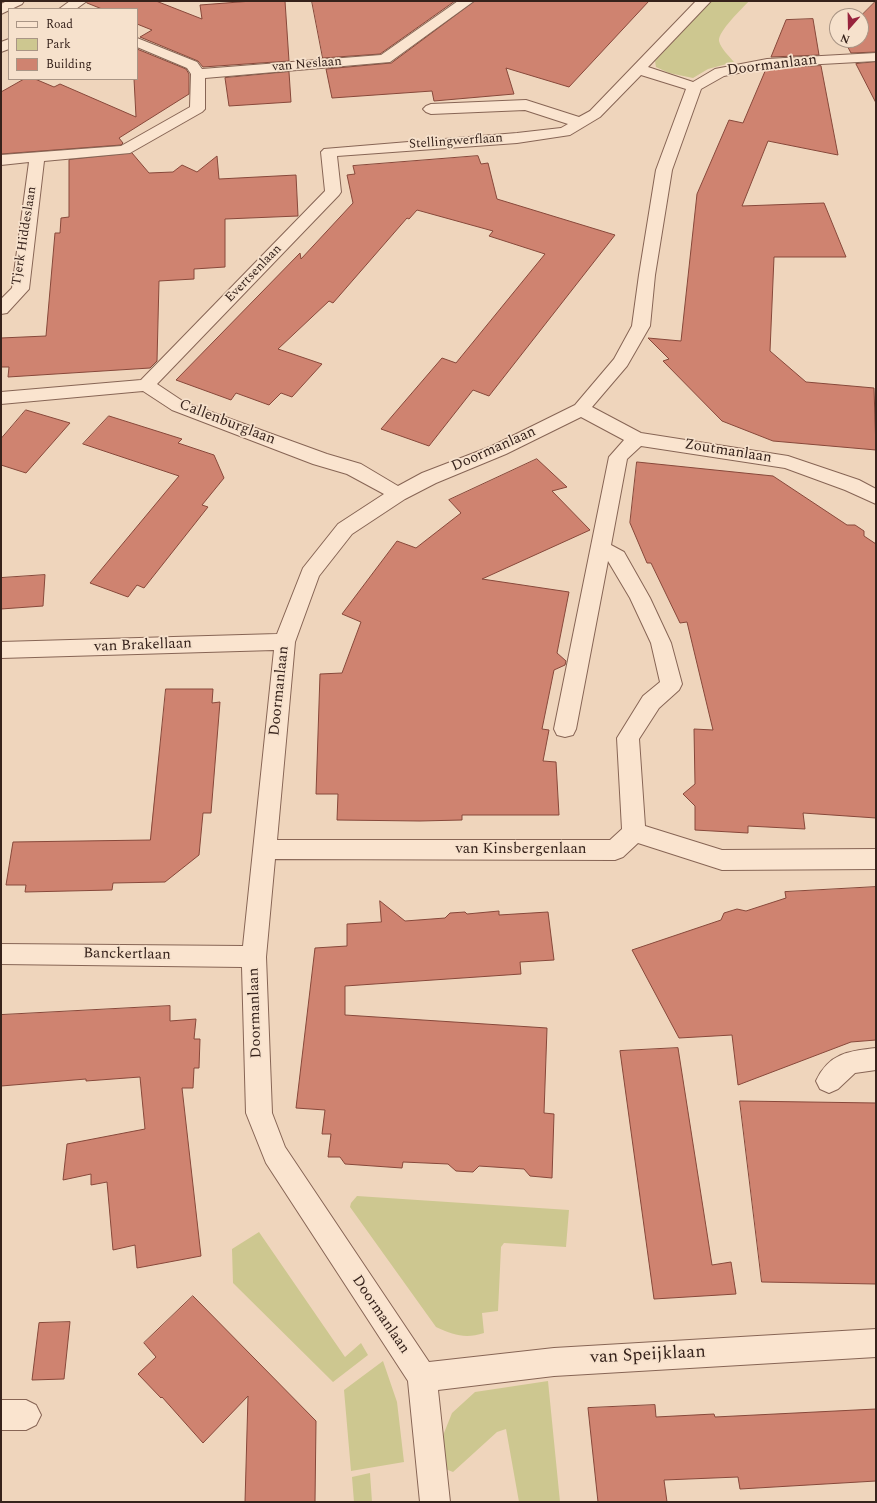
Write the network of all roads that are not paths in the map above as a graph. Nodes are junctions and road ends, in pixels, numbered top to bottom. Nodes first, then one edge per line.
1 (17, 1) edge
2 (80, 1) edge
3 (467, 1) edge
4 (704, 1) edge
5 (68, 8) edge
6 (1, 10) edge
7 (138, 42) edge
8 (876, 57) edge
9 (638, 70) junction
10 (198, 74) junction
11 (694, 87) junction
12 (431, 109) dead end
13 (581, 123) junction
14 (329, 152) joint
15 (37, 158) junction
16 (1, 160) edge
17 (1, 309) edge
18 (146, 385) junction
19 (2, 400) edge
20 (581, 409) junction
21 (637, 439) junction
22 (398, 494) junction
23 (876, 497) edge
24 (599, 548) junction
25 (285, 642) junction
26 (1, 650) edge
27 (565, 729) dead end
28 (634, 832) junction
29 (264, 849) junction
30 (876, 859) edge
31 (1, 954) edge
32 (254, 957) junction
33 (876, 1060) edge
34 (829, 1081) dead end
35 (876, 1343) edge
36 (422, 1377) junction
37 (435, 1502) edge

1 - 6 street
2 - 5 street
3 - 10 street, van Neslaan
4 - 9 street, Stellingwerflaan
7 - 10 street
8 - 11 street, Doormanlaan
9 - 11 street
9 - 13 street, Stellingwerflaan
10 - 15 street
11 - 20 street, Doormanlaan
12 - 13 street
13 - 14 street, Stellingwerflaan
14 - 18 street, Evertsenlaan
15 - 16 street
15 - 17 street, Tjerk Hiddeslaan
18 - 19 street
18 - 22 street, Callenburglaan
20 - 21 street, Zoutmanlaan
20 - 22 street, Doormanlaan
21 - 23 street, Zoutmanlaan
21 - 24 street
22 - 25 street, Doormanlaan
24 - 27 street
24 - 28 street
25 - 26 street, van Brakellaan
25 - 29 street, Doormanlaan
28 - 29 street, van Kinsbergenlaan
28 - 30 street
29 - 32 street, Doormanlaan
31 - 32 street, Banckertlaan
32 - 36 street, Doormanlaan
33 - 34 street
35 - 36 street, van Speijklaan
36 - 37 street, Doormanlaan

